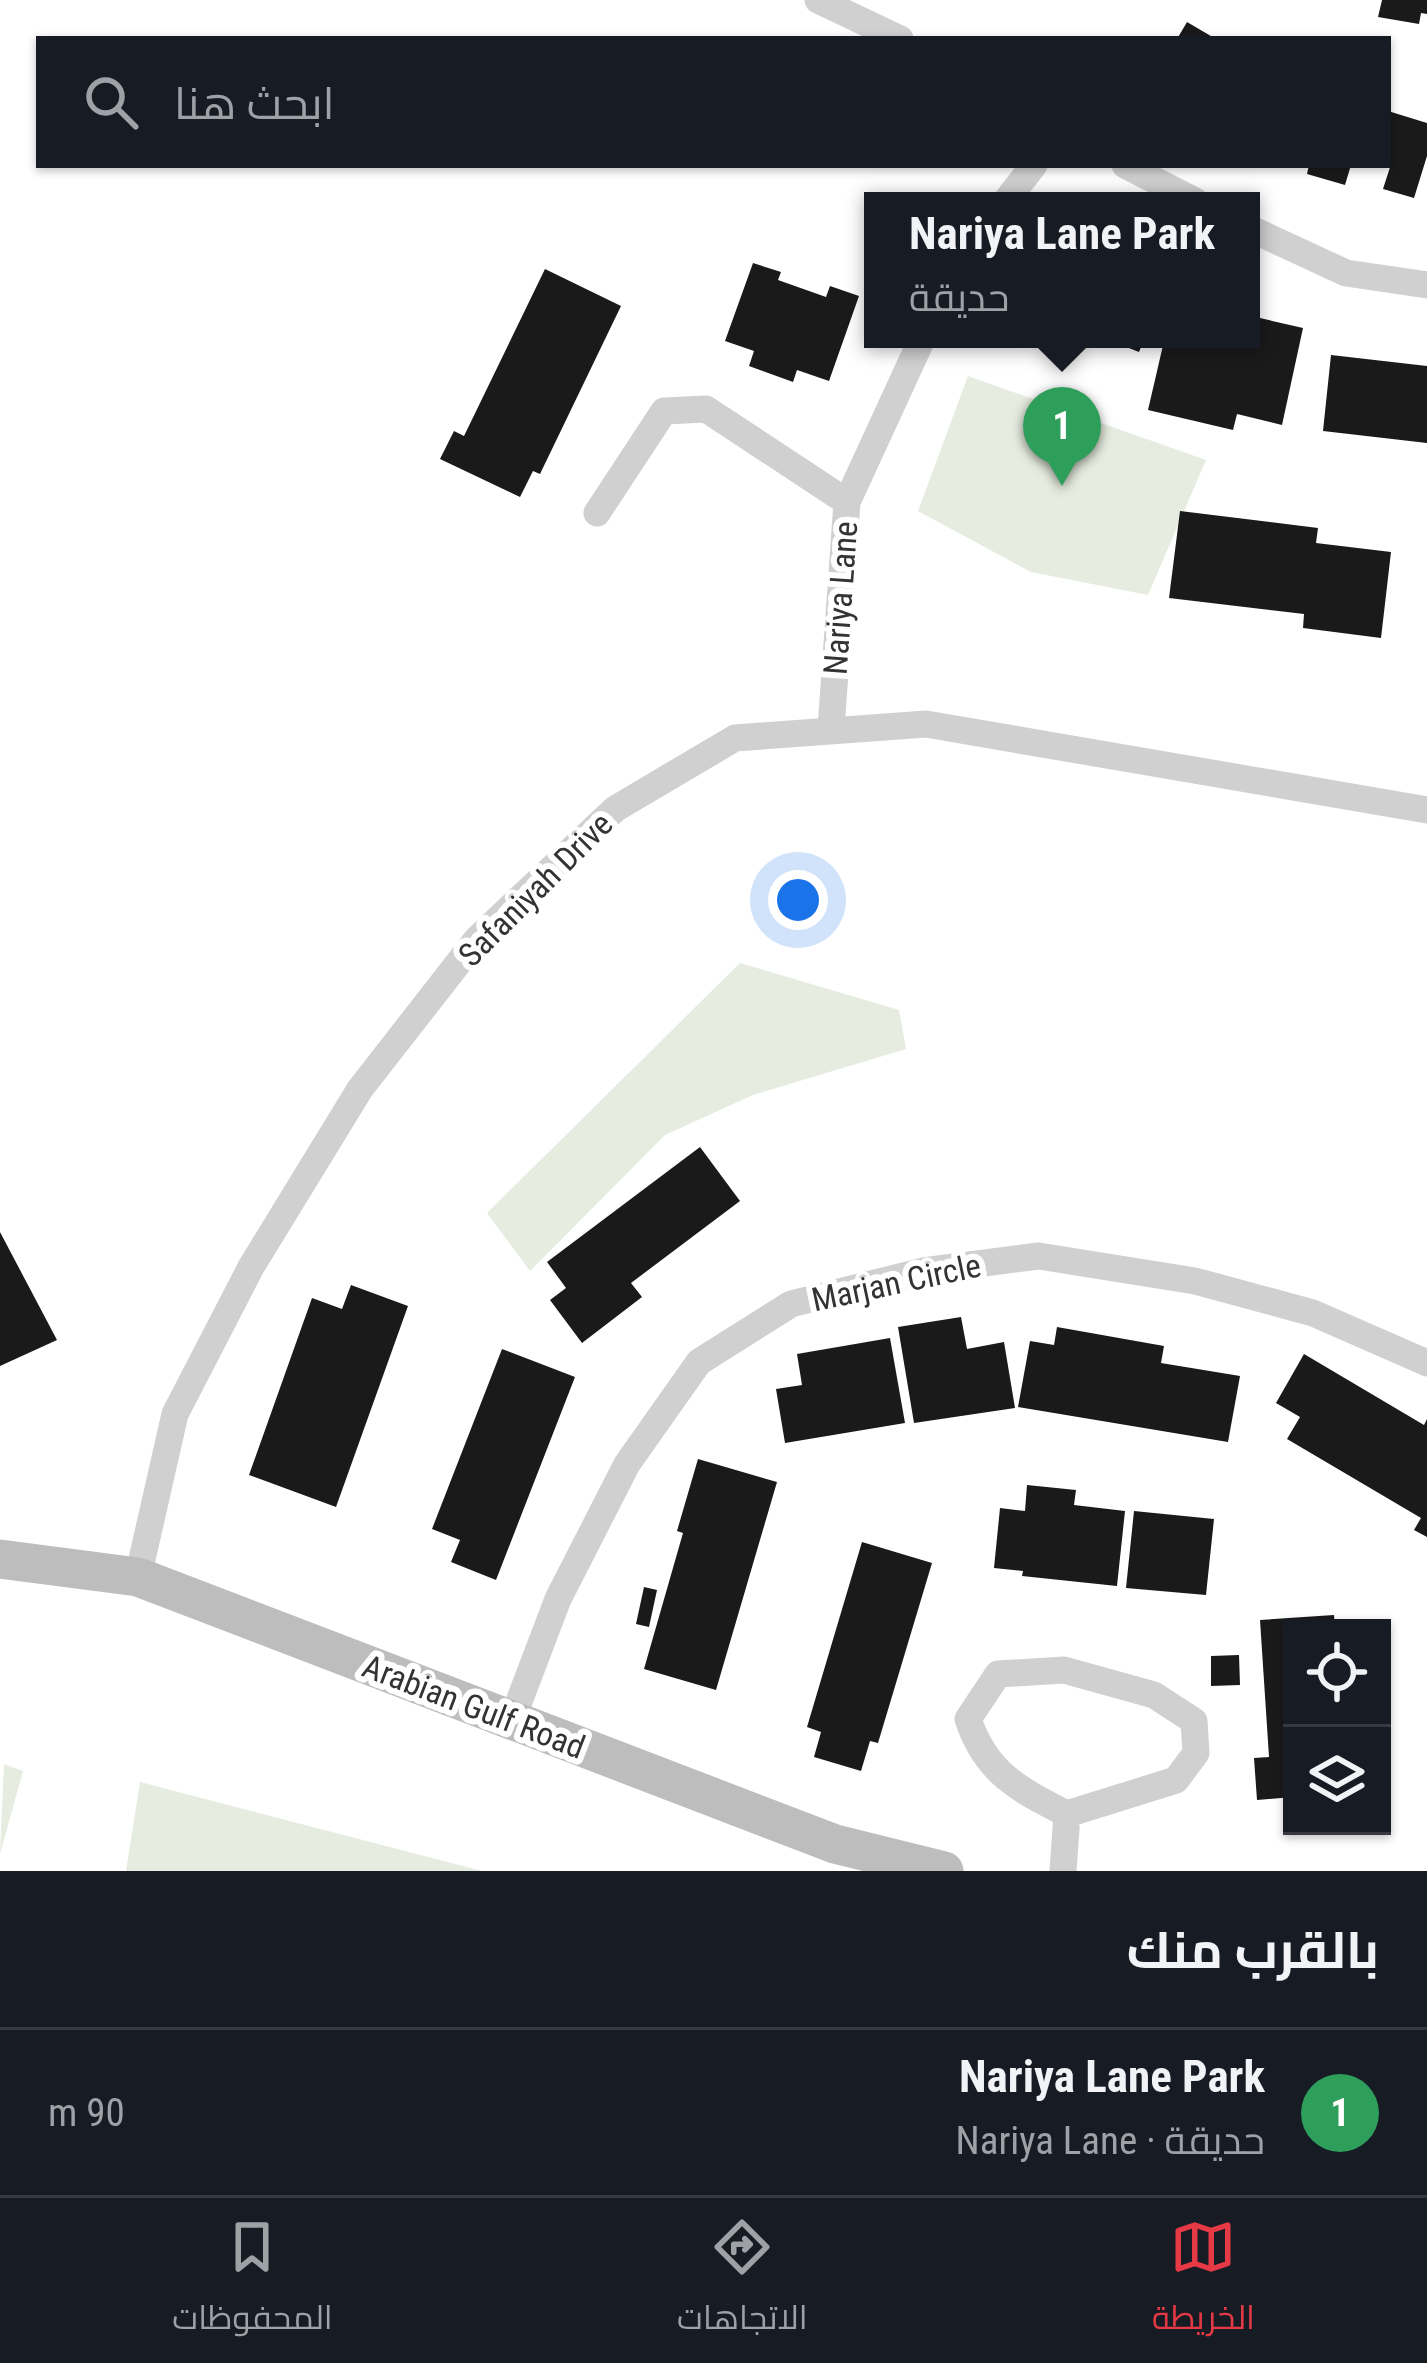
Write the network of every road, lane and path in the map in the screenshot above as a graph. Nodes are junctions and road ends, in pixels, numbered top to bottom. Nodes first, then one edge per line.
1 (818, 0) edge
2 (894, 36) edge
3 (1032, 168) edge
4 (1131, 168) edge
5 (1013, 192) edge
6 (1178, 192) edge
7 (1260, 233) edge
8 (1427, 285) edge
9 (918, 348) edge
10 (847, 502) junction
11 (597, 513) dead end
12 (831, 729) junction
13 (1427, 810) edge
14 (1427, 1363) edge
15 (0, 1558) edge
16 (138, 1577) junction
17 (512, 1720) junction
18 (1067, 1814) junction
19 (831, 1857) edge
20 (944, 1871) edge
21 (1063, 1871) edge

1 - 2 street
3 - 5 street
4 - 6 street
7 - 8 street
9 - 10 street, Nariya Lane
10 - 11 street
10 - 12 street, Nariya Lane
12 - 13 street, Safaniyah Drive
12 - 16 street, Safaniyah Drive
14 - 17 street, Marjan Circle
15 - 16 main road, Arabian Gulf Road
16 - 17 main road, Arabian Gulf Road
17 - 19 main road, Arabian Gulf Road
18 - 18 street
18 - 21 street
19 - 20 main road, Arabian Gulf Road

